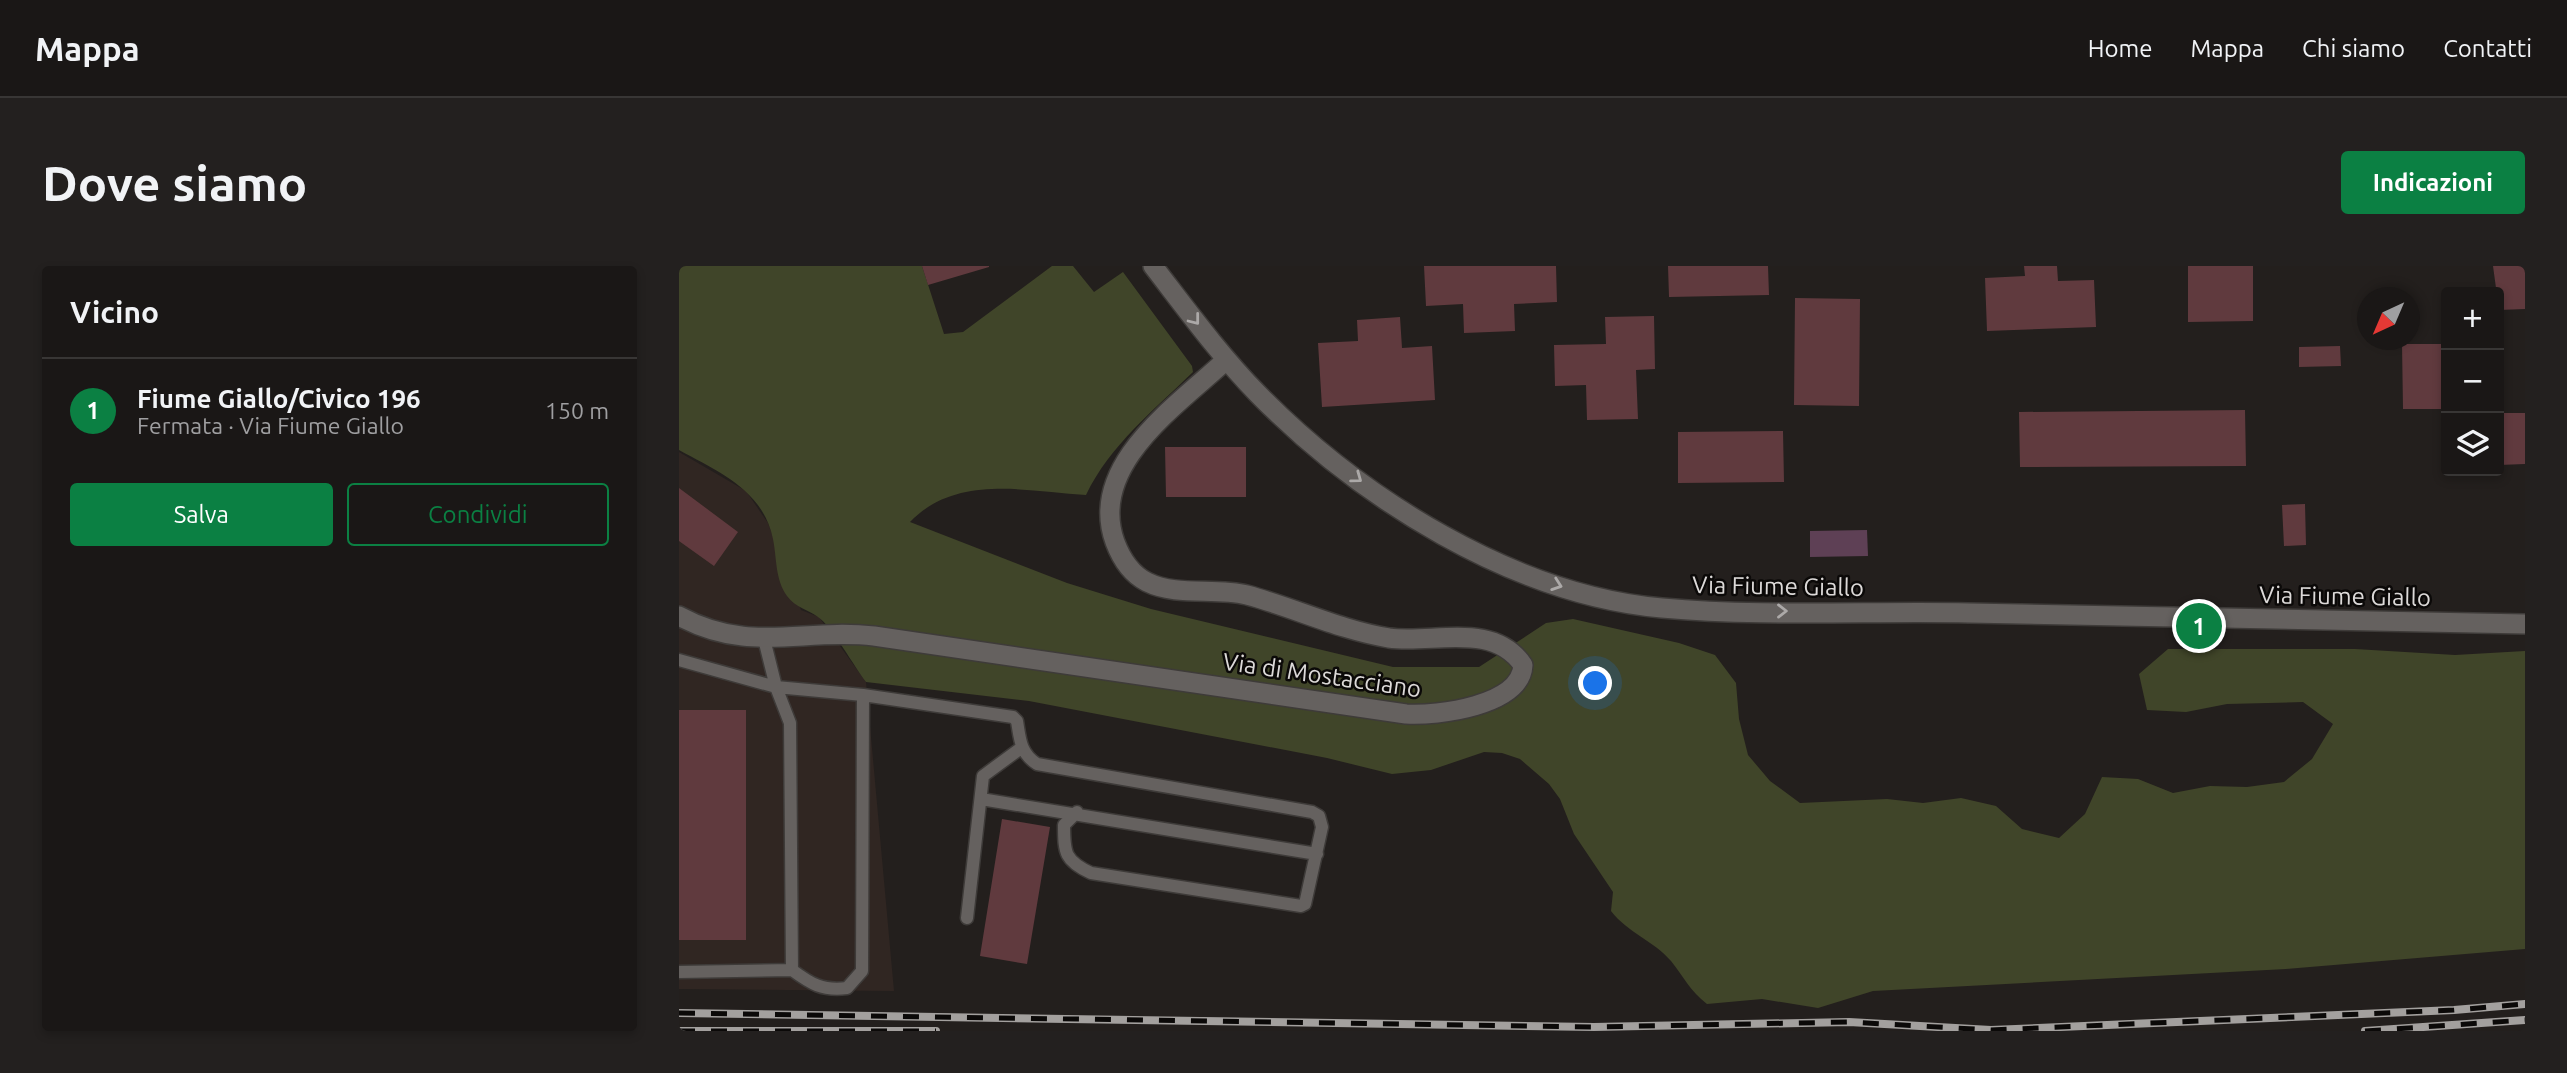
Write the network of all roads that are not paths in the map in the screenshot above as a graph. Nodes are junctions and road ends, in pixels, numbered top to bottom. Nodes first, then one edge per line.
1 (1153, 266) edge
2 (1226, 360) junction
3 (679, 616) edge
4 (2525, 624) edge
5 (764, 639) junction
6 (679, 660) edge
7 (776, 687) junction
8 (863, 695) junction
9 (1021, 748) junction
10 (981, 799) junction
11 (1077, 812) junction
12 (1317, 854) junction
13 (967, 918) dead end
14 (792, 970) junction
15 (679, 971) edge

1 -> 2 street, Via Fiume Giallo
2 -> 4 street, Via Fiume Giallo
2 - 5 street, Via di Mostacciano
3 - 5 street, Via di Mostacciano
5 - 7 lane
6 - 7 lane
7 - 8 lane
7 - 14 lane
8 - 9 lane
8 - 14 lane
9 - 10 lane
9 - 12 lane
10 - 11 lane
10 - 13 lane
11 - 12 lane
11 - 12 lane
14 - 15 lane

